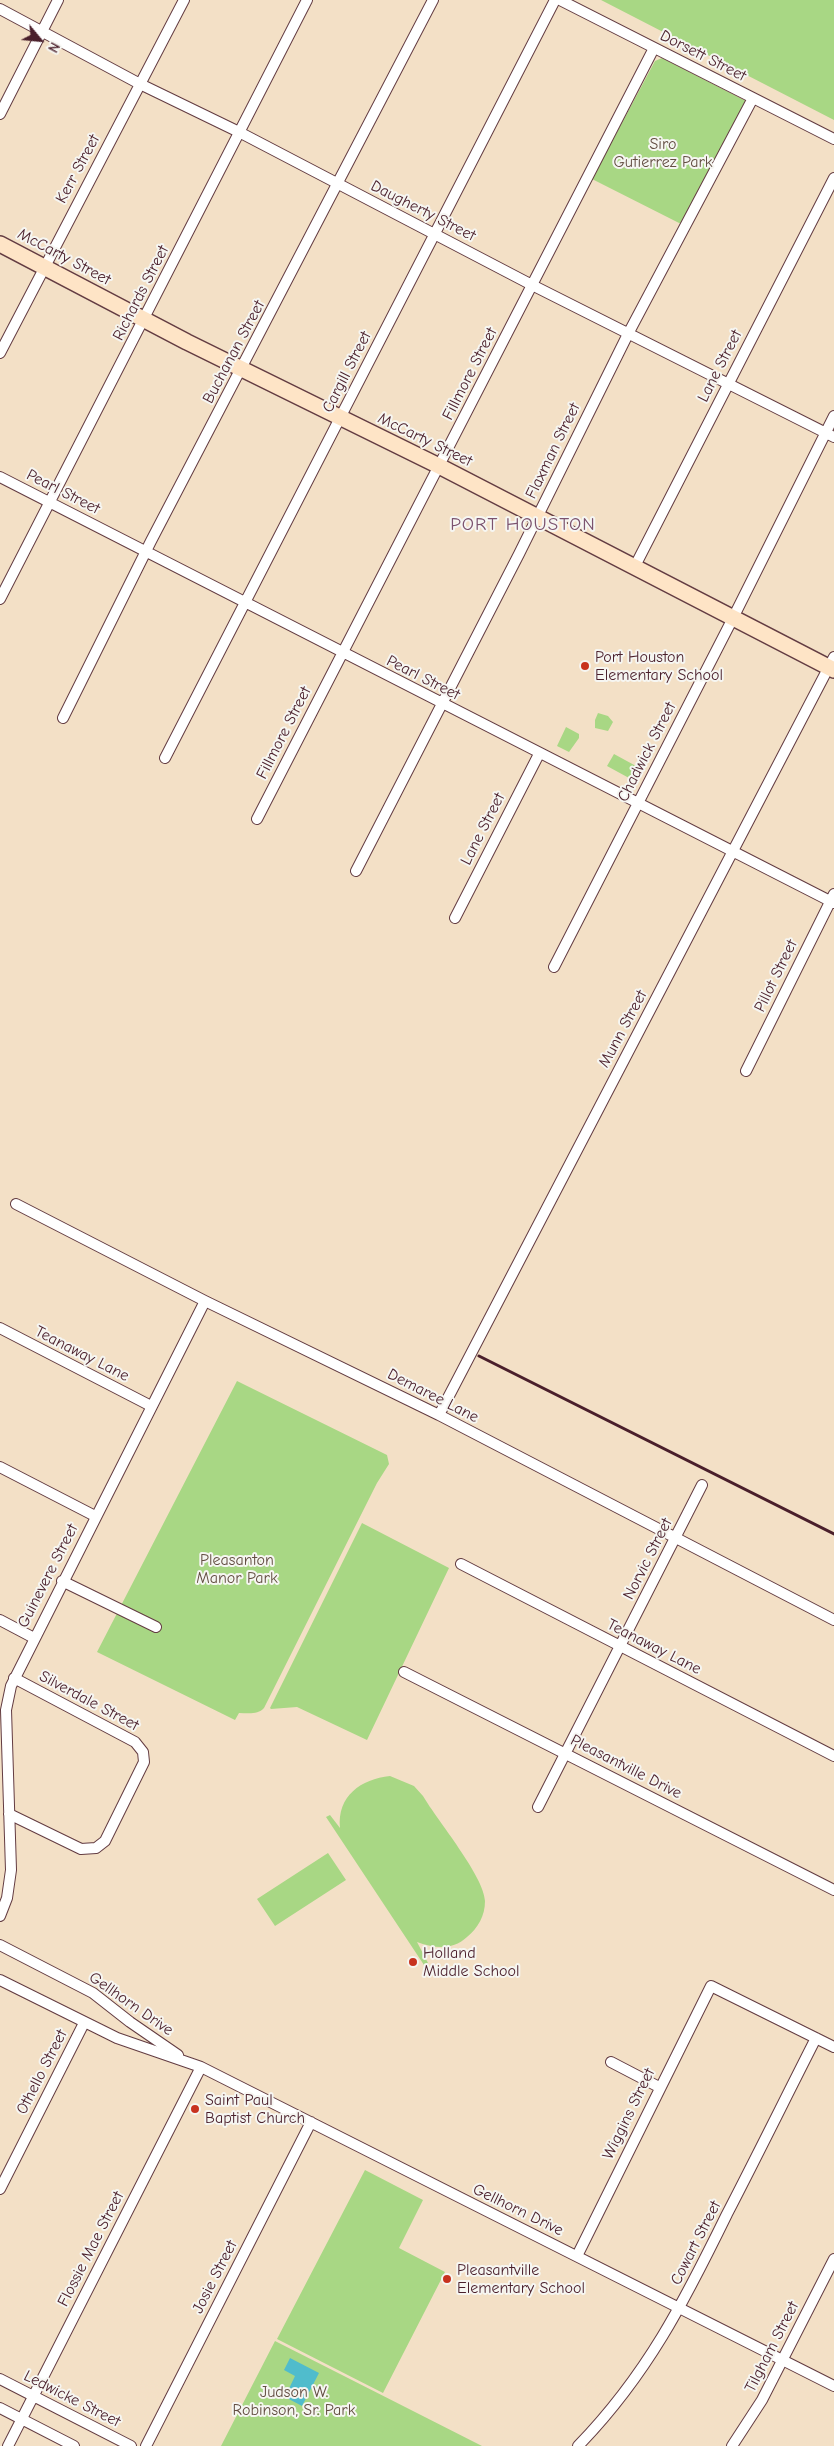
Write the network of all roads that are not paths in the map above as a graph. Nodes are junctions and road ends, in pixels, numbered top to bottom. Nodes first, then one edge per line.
1 (58, 0) edge
2 (184, 0) edge
3 (307, 0) edge
4 (433, 0) edge
5 (555, 0) edge
6 (560, 0) edge
7 (0, 9) edge
8 (43, 31) junction
9 (654, 48) junction
10 (140, 84) junction
11 (753, 98) junction
12 (0, 114) edge
13 (239, 132) junction
14 (834, 138) edge
15 (834, 178) edge
16 (338, 184) junction
17 (435, 234) junction
18 (0, 244) edge
19 (45, 266) junction
20 (532, 285) junction
21 (145, 319) junction
22 (628, 334) junction
23 (0, 353) edge
24 (242, 370) junction
25 (727, 384) junction
26 (834, 416) edge
27 (340, 418) junction
28 (830, 435) edge
29 (439, 466) junction
30 (0, 477) edge
31 (50, 503) junction
32 (538, 516) junction
33 (146, 551) junction
34 (634, 568) junction
35 (0, 600) edge
36 (245, 602) junction
37 (733, 618) junction
38 (342, 653) junction
39 (832, 665) edge
40 (442, 704) junction
41 (63, 718) dead end
42 (539, 754) junction
43 (165, 758) dead end
44 (637, 805) junction
45 (257, 819) dead end
46 (732, 853) junction
47 (356, 871) dead end
48 (833, 900) edge
49 (455, 918) dead end
50 (554, 968) dead end
51 (746, 1071) dead end
52 (16, 1204) dead end
53 (206, 1301) junction
54 (0, 1328) edge
55 (151, 1406) junction
56 (439, 1415) junction
57 (0, 1467) edge
58 (702, 1485) dead end
59 (95, 1516) junction
60 (675, 1539) junction
61 (461, 1564) dead end
62 (62, 1580) junction
63 (0, 1620) edge
64 (834, 1620) edge
65 (156, 1628) dead end
66 (34, 1638) junction
67 (620, 1647) junction
68 (404, 1672) dead end
69 (14, 1678) junction
70 (566, 1753) junction
71 (834, 1756) edge
72 (538, 1807) dead end
73 (6, 1810) edge
74 (834, 1890) edge
75 (0, 1916) edge
76 (0, 1945) edge
77 (0, 1980) edge
78 (84, 2023) junction
79 (816, 2038) junction
80 (834, 2047) edge
81 (612, 2062) dead end
82 (189, 2063) junction
83 (201, 2067) junction
84 (659, 2087) junction
85 (311, 2122) junction
86 (0, 2188) edge
87 (576, 2256) junction
88 (834, 2259) edge
89 (681, 2307) junction
90 (783, 2360) junction
91 (0, 2380) edge
92 (834, 2386) edge
93 (33, 2396) junction
94 (0, 2408) edge
95 (21, 2419) junction
96 (8, 2446) edge
97 (74, 2446) edge
98 (131, 2446) edge
99 (146, 2446) edge
100 (578, 2446) edge
101 (732, 2446) edge

1 - 8 street
2 - 10 street, Kerr Street
3 - 13 street, Richards Street
4 - 16 street, Buchanan Street
5 - 17 street, Cargill Street
6 - 9 street, Dorsett Street
7 - 8 street, Daugherty Street
8 - 10 street, Daugherty Street
8 - 12 street
9 - 11 street, Dorsett Street
9 - 20 street, Fillmore Street
10 - 13 street, Daugherty Street
10 - 19 street, Kerr Street
11 - 14 street, Dorsett Street
11 - 22 street, Flaxman Street
13 - 16 street, Daugherty Street
13 - 21 street, Richards Street
15 - 25 street, Lane Street
16 - 17 street, Daugherty Street
16 - 24 street, Buchanan Street
17 - 20 street, Daugherty Street
17 - 27 street, Cargill Street
18 - 19 main road, McCarty Street
19 - 21 main road, McCarty Street
19 - 23 street, Kerr Street
20 - 22 street, Daugherty Street
20 - 29 street, Fillmore Street
21 - 24 main road, McCarty Street
21 - 31 street, Richards Street
22 - 25 street, Daugherty Street
22 - 32 street, Flaxman Street
24 - 27 main road, McCarty Street
24 - 33 street, Buchanan Street
25 - 28 street, Daugherty Street
25 - 34 street, Lane Street
26 - 28 street, Chadwick Street
27 - 29 main road, McCarty Street
27 - 36 street, Cargill Street
28 - 37 street, Chadwick Street
29 - 32 main road, McCarty Street
29 - 38 street, Fillmore Street
30 - 31 street, Pearl Street
31 - 33 street, Pearl Street
31 - 35 street, Richards Street
32 - 34 main road, McCarty Street
32 - 40 street, Flaxman Street
33 - 36 street, Pearl Street
33 - 41 street, Buchanan Street
34 - 37 main road, McCarty Street
36 - 38 street, Pearl Street
36 - 43 street, Cargill Street
37 - 39 main road, McCarty Street
37 - 44 street, Chadwick Street
38 - 40 street, Pearl Street
38 - 45 street, Fillmore Street
39 - 46 street, Munn Street
40 - 42 street, Pearl Street
40 - 47 street, Flaxman Street
42 - 44 street, Pearl Street
42 - 49 street, Lane Street
44 - 46 street, Pearl Street
44 - 50 street, Chadwick Street
46 - 48 street, Pearl Street
46 - 56 street, Munn Street
48 - 51 street, Pillot Street
52 - 53 street, Demaree Lane
53 - 55 street, Guinevere Street
53 - 56 street, Demaree Lane
54 - 55 street, Teanaway Lane
55 - 59 street, Guinevere Street
56 - 60 street, Demaree Lane
57 - 59 street
58 - 60 street, Norvic Street
59 - 62 street, Guinevere Street
60 - 64 street, Demaree Lane
60 - 67 street, Norvic Street
61 - 67 street, Teanaway Lane
62 - 65 street
62 - 66 street, Guinevere Street
63 - 66 street
66 - 69 street, Guinevere Street
67 - 70 street, Norvic Street
67 - 71 street, Teanaway Lane
68 - 70 street, Pleasantville Drive
69 - 73 street, Guinevere Street
69 - 73 street, Silverdale Street
70 - 72 street, Norvic Street
70 - 74 street, Pleasantville Drive
73 - 75 street, Guinevere Street
76 - 82 street, Gellhorn Drive
77 - 78 street, Gellhorn Drive
78 - 82 street, Gellhorn Drive
78 - 86 street, Othello Street
79 - 80 street
79 - 84 street, Wiggins Street
79 - 89 street, Cowart Street
81 - 84 street
82 - 83 street, Gellhorn Drive
83 - 85 street, Gellhorn Drive
83 - 93 street, Flossie Mae Street
84 - 87 street, Wiggins Street
85 - 87 street, Gellhorn Drive
85 - 99 street, Josie Street
87 - 89 street, Gellhorn Drive
88 - 90 street, Tilgham Street
89 - 90 street, Gellhorn Drive
89 - 100 street, Cowart Street
90 - 92 street, Gellhorn Drive
90 - 101 street, Tilgham Street
91 - 93 street, Ledwicke Street
93 - 95 street, Flossie Mae Street
93 - 98 street, Ledwicke Street
94 - 95 street
95 - 96 street, Flossie Mae Street
95 - 97 street

